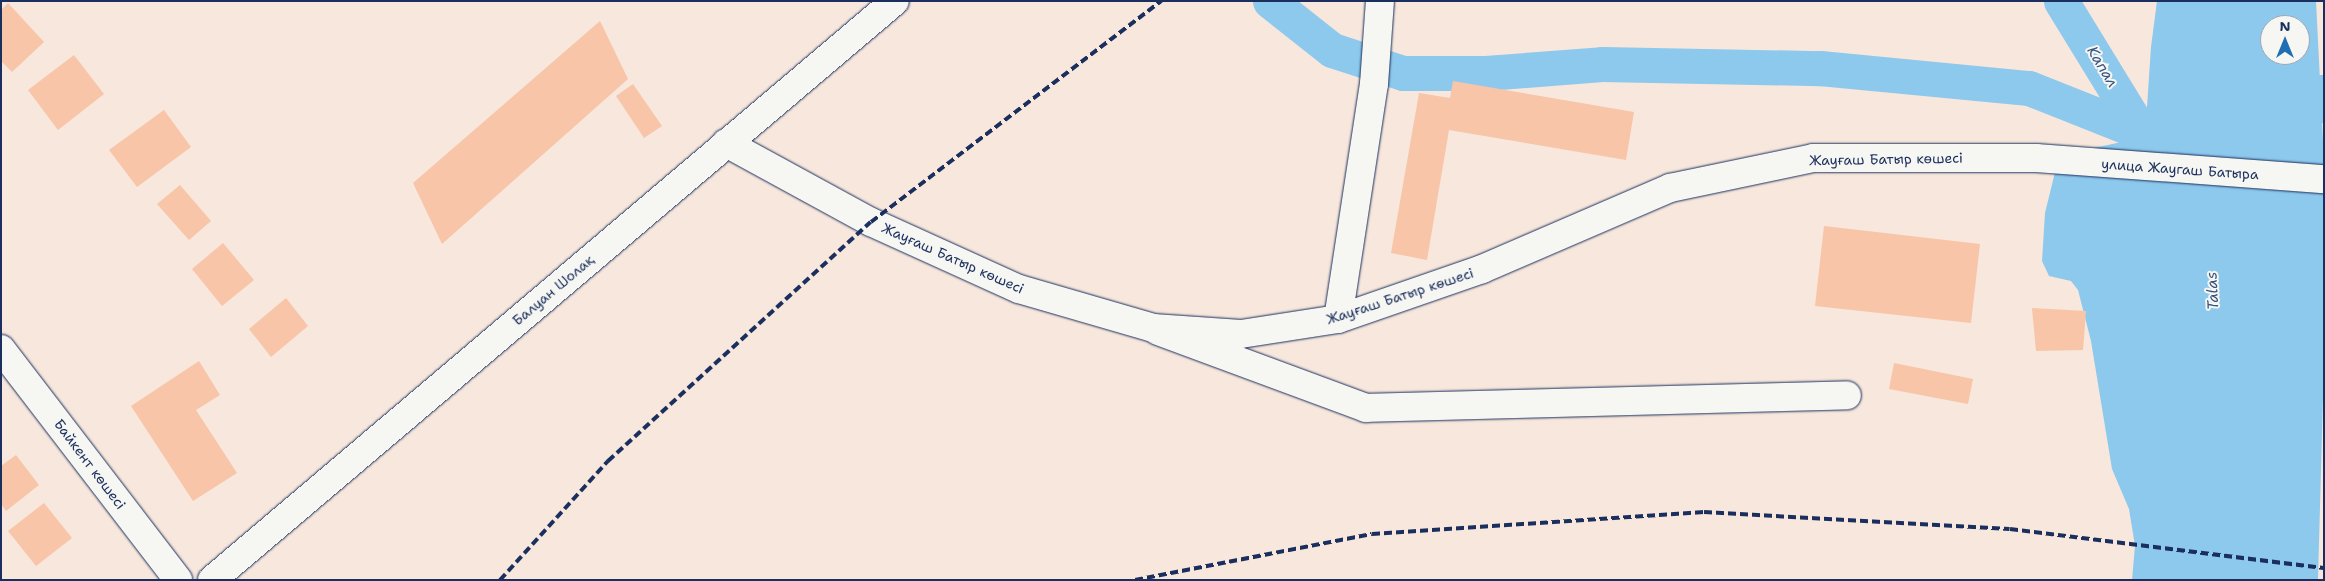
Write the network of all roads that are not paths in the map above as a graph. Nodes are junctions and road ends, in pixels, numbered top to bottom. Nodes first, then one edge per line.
1 (895, 1) edge
2 (1380, 1) edge
3 (726, 143) junction
4 (2036, 158) joint
5 (2324, 179) edge
6 (1338, 318) junction
7 (1140, 325) junction
8 (1, 349) edge
9 (1847, 395) dead end
10 (178, 580) edge
11 (212, 580) edge

1 - 3 main road, Балуан Шолақ
2 - 6 main road
3 - 7 main road, Жауғаш Батыр көшесі
3 - 11 main road, Балуан Шолақ
4 - 5 main road, улица Жаугаш Батыра
4 - 6 main road, Жауғаш Батыр көшесі
6 - 7 main road, Жауғаш Батыр көшесі
7 - 9 main road
8 - 10 main road, Байкент көшесі

